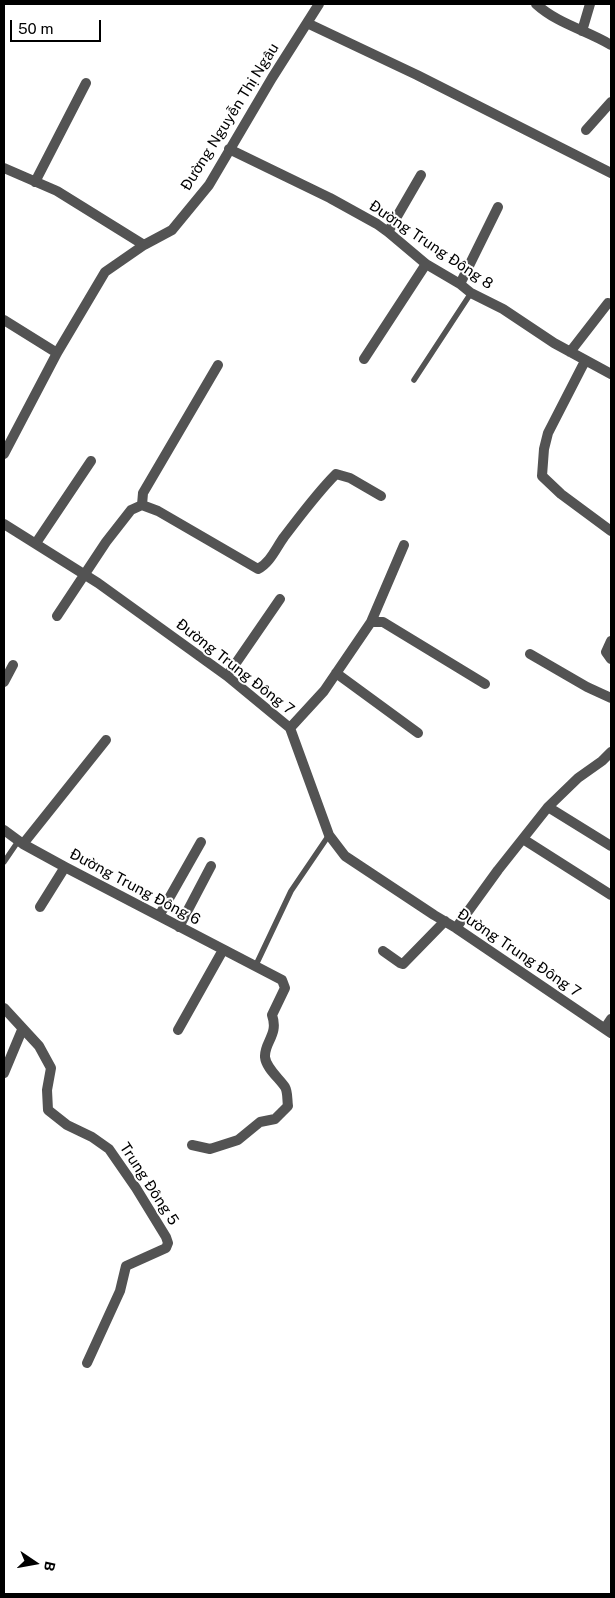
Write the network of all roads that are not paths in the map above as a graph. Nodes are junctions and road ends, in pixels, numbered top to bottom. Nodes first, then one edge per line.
1 (319, 4) edge
2 (536, 4) edge
3 (590, 4) edge
4 (308, 22) junction
5 (582, 31) junction
6 (611, 45) edge
7 (86, 83) dead end
8 (611, 102) edge
9 (586, 130) dead end
10 (229, 149) junction
11 (4, 168) edge
12 (611, 173) edge
13 (421, 175) dead end
14 (35, 182) junction
15 (498, 208) dead end
16 (388, 232) junction
17 (144, 245) junction
18 (426, 264) junction
19 (460, 284) junction
20 (471, 293) junction
21 (608, 302) dead end
22 (4, 320) edge
23 (570, 352) junction
24 (57, 353) junction
25 (364, 359) dead end
26 (585, 361) junction
27 (218, 365) dead end
28 (611, 374) edge
29 (414, 380) dead end
30 (4, 454) edge
31 (91, 461) dead end
32 (381, 496) dead end
33 (142, 505) junction
34 (4, 524) edge
35 (611, 531) edge
36 (36, 543) junction
37 (404, 545) dead end
38 (85, 575) junction
39 (280, 599) dead end
40 (57, 616) dead end
41 (371, 622) junction
42 (611, 641) edge
43 (530, 654) dead end
44 (611, 658) edge
45 (13, 665) dead end
46 (336, 673) junction
47 (227, 676) junction
48 (4, 682) edge
49 (485, 684) dead end
50 (611, 698) edge
51 (290, 728) junction
52 (418, 733) dead end
53 (106, 740) dead end
54 (611, 752) edge
55 (607, 763) edge
56 (548, 808) junction
57 (4, 830) edge
58 (329, 835) junction
59 (523, 839) junction
60 (21, 842) junction
61 (201, 842) dead end
62 (611, 846) edge
63 (4, 862) edge
64 (211, 866) dead end
65 (65, 867) junction
66 (611, 895) edge
67 (40, 907) dead end
68 (159, 916) junction
69 (445, 921) junction
70 (179, 927) junction
71 (456, 928) junction
72 (223, 950) junction
73 (383, 951) dead end
74 (255, 967) junction
75 (4, 1008) edge
76 (611, 1018) edge
77 (22, 1030) junction
78 (178, 1030) dead end
79 (608, 1030) edge
80 (4, 1073) edge
81 (192, 1145) dead end
82 (87, 1363) dead end

1 - 4 street, Đường Nguyễn Thị Ngâu
2 - 5 street
3 - 5 street
4 - 10 street, Đường Nguyễn Thị Ngâu
4 - 12 street
5 - 6 street
7 - 14 street
8 - 9 street
10 - 16 street, Đường Trung Đông 8
10 - 17 street, Đường Nguyễn Thị Ngâu
11 - 14 street
13 - 16 street
14 - 17 street
15 - 19 street
16 - 18 street, Đường Trung Đông 8
17 - 24 street, Đường Nguyễn Thị Ngâu
18 - 19 street, Đường Trung Đông 8
18 - 25 street
19 - 20 street, Đường Trung Đông 8
20 - 23 street, Đường Trung Đông 8
20 - 29 lane
21 - 23 street
22 - 24 street
23 - 26 street, Đường Trung Đông 8
24 - 30 street, Đường Nguyễn Thị Ngâu
26 - 28 street, Đường Trung Đông 8
26 - 35 street
27 - 33 street
31 - 36 street
32 - 33 street
33 - 38 street
34 - 36 street, Đường Trung Đông 7
36 - 38 street, Đường Trung Đông 7
37 - 41 street
38 - 40 street
38 - 47 street, Đường Trung Đông 7
39 - 47 street
41 - 46 street
41 - 49 street
42 - 44 street
43 - 50 street
45 - 48 street
46 - 51 street
46 - 52 street
47 - 51 street, Đường Trung Đông 7
51 - 58 street, Đường Trung Đông 7
53 - 60 street
54 - 55 street
55 - 56 street
56 - 59 street
56 - 62 street
57 - 60 street, Đường Trung Đông 6
58 - 69 street, Đường Trung Đông 7
58 - 74 lane
59 - 66 street
59 - 71 street
60 - 63 lane
60 - 65 street, Đường Trung Đông 6
61 - 68 street
64 - 70 street
65 - 67 street
65 - 68 street, Đường Trung Đông 6
68 - 70 street, Đường Trung Đông 6
69 - 71 street, Đường Trung Đông 7
69 - 73 street
70 - 72 street, Đường Trung Đông 6
71 - 79 street, Đường Trung Đông 7
72 - 74 street, Đường Trung Đông 6
72 - 78 street
74 - 81 street, Đường Trung Đông 6
75 - 77 street, Trung Đông 5
76 - 79 street
77 - 80 street
77 - 82 street, Trung Đông 5

